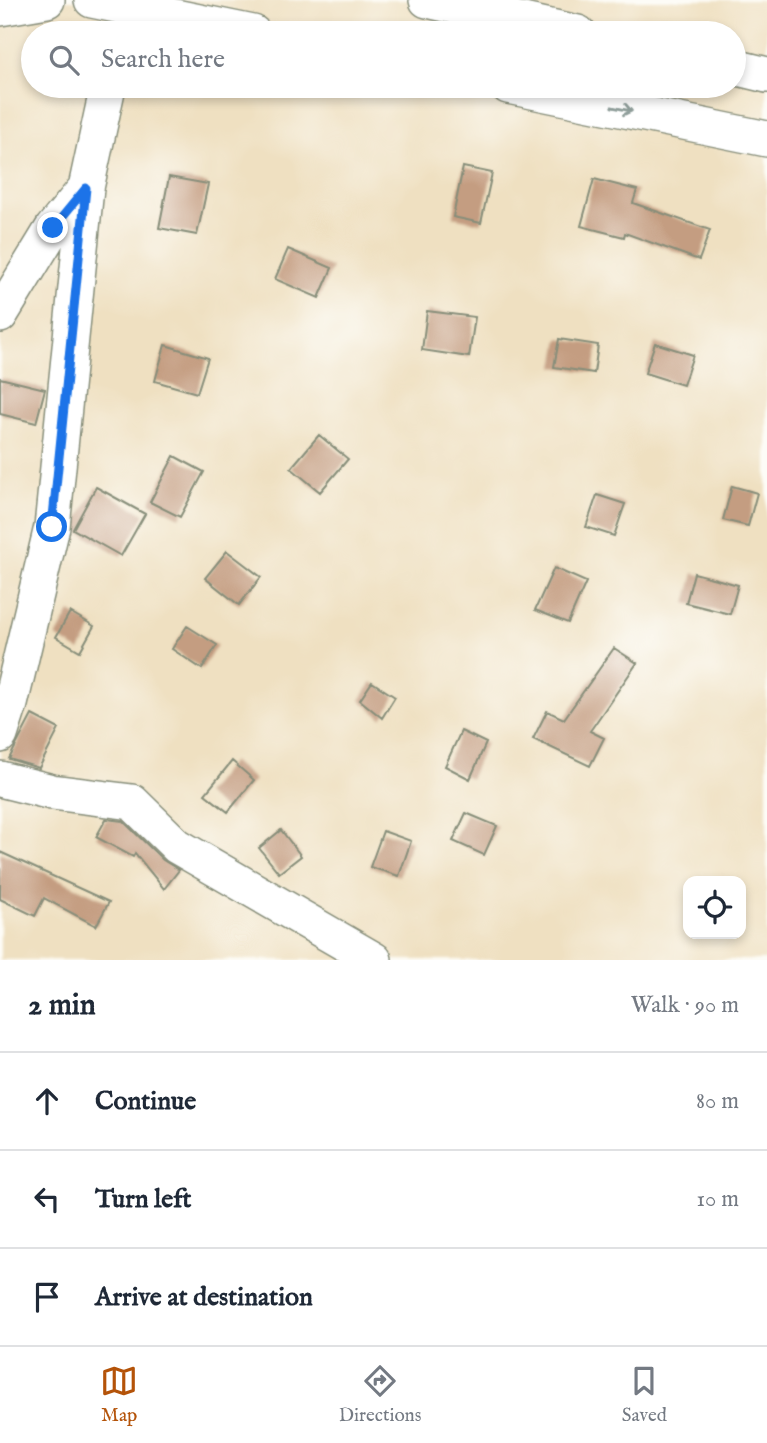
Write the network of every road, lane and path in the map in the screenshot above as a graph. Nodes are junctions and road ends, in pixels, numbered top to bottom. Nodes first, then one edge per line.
1 (47, 0) edge
2 (92, 0) edge
3 (427, 0) edge
4 (0, 8) edge
5 (123, 20) edge
6 (523, 21) edge
7 (746, 70) edge
8 (767, 75) edge
9 (105, 98) edge
10 (567, 98) edge
11 (767, 139) edge
12 (86, 188) junction
13 (0, 315) edge
14 (0, 734) edge
15 (0, 779) edge
16 (374, 960) edge

1 - 4 street
2 - 5 street
3 - 6 street
7 - 8 street
9 - 12 street
10 -> 11 street
12 - 13 street
12 - 14 street
15 - 16 street

